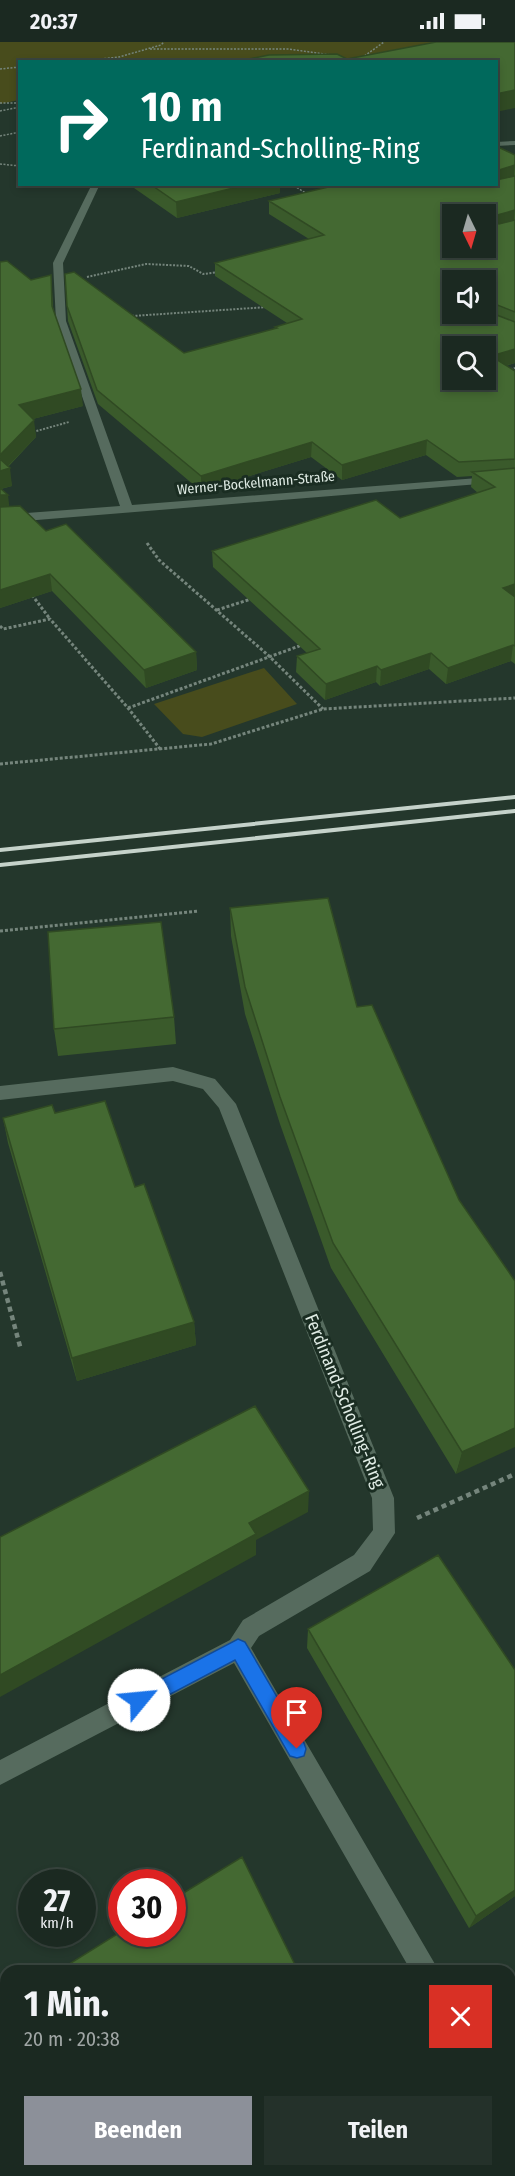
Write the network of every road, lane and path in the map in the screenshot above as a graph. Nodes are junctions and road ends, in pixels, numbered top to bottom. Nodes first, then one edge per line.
1 (171, 42) edge
2 (384, 42) edge
3 (164, 43) edge
4 (150, 49) junction
5 (119, 57) junction
6 (343, 58) edge
7 (88, 60) edge
8 (113, 60) edge
9 (359, 60) edge
10 (18, 67) edge
11 (0, 69) edge
12 (0, 103) edge
13 (18, 103) edge
14 (18, 106) edge
15 (0, 111) edge
16 (18, 132) edge
17 (0, 136) edge
18 (515, 143) edge
19 (498, 144) edge
20 (0, 164) edge
21 (18, 166) edge
22 (95, 186) edge
23 (294, 186) edge
24 (311, 196) edge
25 (224, 271) edge
26 (59, 283) junction
27 (269, 307) edge
28 (130, 316) edge
29 (515, 368) edge
30 (505, 371) edge
31 (94, 415) junction
32 (31, 432) edge
33 (515, 478) edge
34 (127, 508) junction
35 (0, 519) edge
36 (147, 543) dead end
37 (32, 587) edge
38 (250, 599) edge
39 (217, 610) junction
40 (50, 619) junction
41 (1, 628) edge
42 (311, 642) edge
43 (269, 656) junction
44 (515, 698) edge
45 (128, 708) junction
46 (323, 709) junction
47 (161, 750) junction
48 (0, 764) edge
49 (199, 911) dead end
50 (0, 932) edge
51 (0, 1094) edge
52 (0, 1272) edge
53 (21, 1350) dead end
54 (515, 1474) edge
55 (384, 1533) junction
56 (238, 1648) junction
57 (0, 1773) edge
58 (423, 1965) edge

1 - 3 path
2 - 9 path
3 - 4 path
4 - 5 path
4 - 6 path
5 - 7 path
5 - 8 path
10 - 11 path
12 - 13 path
14 - 15 path
16 - 17 path
18 - 19 street
20 - 21 path
22 - 26 street
23 - 24 path
25 - 26 path
26 - 31 street
27 - 28 path
29 - 30 path
31 - 32 path
31 - 34 street
33 - 34 street, Werner-Bockelmann-Straße
34 - 35 street, Werner-Bockelmann-Straße
36 - 39 path
37 - 40 path
38 - 39 path
39 - 43 path
40 - 41 path
40 - 45 path
42 - 43 path
43 - 45 path
43 - 46 path
44 - 46 path
45 - 47 path
46 - 47 path
47 - 48 path
49 - 50 path
51 - 55 street, Ferdinand-Scholling-Ring
52 - 53 path
54 - 55 path
55 - 56 street
56 - 57 street
56 - 58 street

